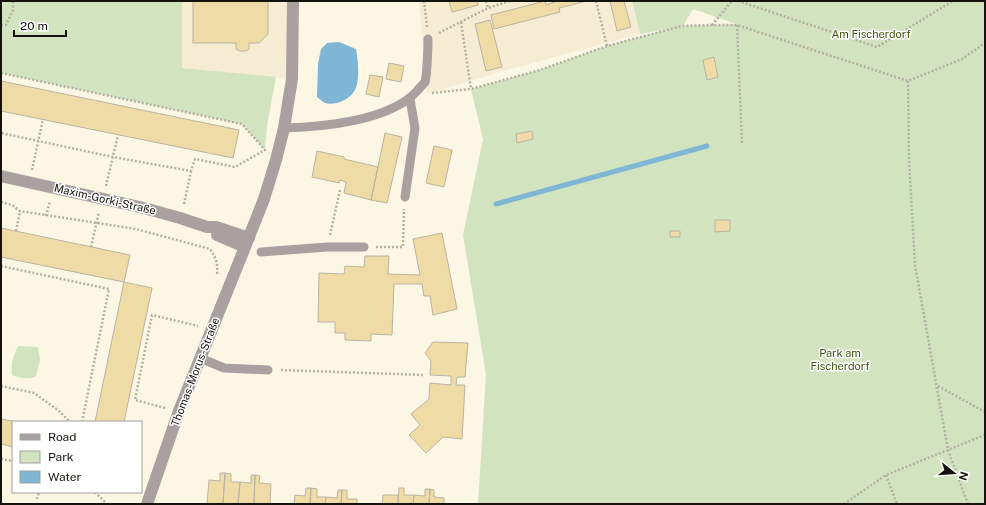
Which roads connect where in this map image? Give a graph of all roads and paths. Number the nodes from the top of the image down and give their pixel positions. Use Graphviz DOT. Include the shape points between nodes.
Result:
graph roads {
  1 [pos="13,1"];
  2 [pos="293,1"];
  3 [pos="424,1"];
  4 [pos="486,1"];
  5 [pos="510,1"];
  6 [pos="596,1"];
  7 [pos="732,1"];
  8 [pos="738,1"];
  9 [pos="952,1"];
  10 [pos="488,8"];
  11 [pos="461,22"];
  12 [pos="1,25"];
  13 [pos="712,25"];
  14 [pos="737,25"];
  15 [pos="428,39"];
  16 [pos="985,43"];
  17 [pos="607,46"];
  18 [pos="1,73"];
  19 [pos="908,81"];
  20 [pos="471,90"];
  21 [pos="410,99"];
  22 [pos="43,119"];
  23 [pos="284,128"];
  24 [pos="1,134"];
  25 [pos="118,135"];
  26 [pos="38,141"];
  27 [pos="742,144"];
  28 [pos="113,157"];
  29 [pos="1,176"];
  30 [pos="29,182"];
  31 [pos="340,190"];
  32 [pos="405,197"];
  33 [pos="103,198"];
  34 [pos="1,202"];
  35 [pos="20,211"];
  36 [pos="96,222"];
  37 [pos="16,231"];
  38 [pos="247,242"];
  39 [pos="91,247"];
  40 [pos="327,247"];
  41 [pos="364,247"];
  42 [pos="261,252"];
  43 [pos="1,266"];
  44 [pos="217,277"];
  45 [pos="211,331"];
  46 [pos="200,358"];
  47 [pos="268,370"];
  48 [pos="424,375"];
  49 [pos="1,386"];
  50 [pos="938,386"];
  51 [pos="179,411"];
  52 [pos="985,412"];
  53 [pos="69,421"];
  54 [pos="82,421"];
  55 [pos="985,435"];
  56 [pos="948,450"];
  57 [pos="1,459"];
  58 [pos="12,461"];
  59 [pos="886,476"];
  60 [pos="39,493"];
  61 [pos="96,493"];
  62 [pos="37,499"];
  63 [pos="107,504"];
  64 [pos="147,504"];
  65 [pos="844,504"];
  66 [pos="897,504"];
  67 [pos="968,504"];
  1 -- 12 [label="path" via="13,10 6,24"];
  2 -- 23 [label="street, Thomas-Morus-Straße" via="293,66"];
  3 -- 15 [label="path"];
  4 -- 10 [label="path"];
  5 -- 10 [label="path"];
  6 -- 17 [label="path"];
  7 -- 13 [label="path"];
  8 -- 9 [label="path" via="877,48"];
  10 -- 11 [label="path"];
  11 -- 15 [label="path"];
  11 -- 20 [label="path"];
  13 -- 14 [label="path"];
  13 -- 17 [label="path" via="682,26"];
  14 -- 19 [label="path"];
  14 -- 27 [label="path"];
  15 -- 21 [label="lane" via="425,82"];
  16 -- 19 [label="path" via="962,59"];
  17 -- 20 [label="path" via="540,70"];
  18 -- 28 [label="path" via="242,124 265,150 235,167 195,159 191,171"];
  19 -- 50 [label="path" via="909,160 915,265"];
  20 -- 21 [label="path" via="427,94"];
  21 -- 23 [label="lane" via="391,110 363,118 325,126"];
  21 -- 32 [label="lane" via="415,128"];
  22 -- 26 [label="path"];
  23 -- 38 [label="street, Thomas-Morus-Straße" via="264,199"];
  24 -- 26 [label="path"];
  25 -- 28 [label="path"];
  26 -- 28 [label="path"];
  26 -- 30 [label="path"];
  28 -- 33 [label="path"];
  29 -- 30 [label="street, Maxim-Gorki-Straße"];
  30 -- 33 [label="street, Maxim-Gorki-Straße"];
  31 -- 40 [label="path"];
  32 -- 41 [label="path" via="403,247"];
  33 -- 36 [label="path"];
  33 -- 38 [label="street, Maxim-Gorki-Straße" via="180,218 207,227 214,234"];
  34 -- 35 [label="path"];
  35 -- 36 [label="path"];
  35 -- 37 [label="path"];
  36 -- 39 [label="path"];
  36 -- 44 [label="path" via="136,229 210,249 218,265"];
  38 -- 45 [label="street, Thomas-Morus-Straße"];
  40 -- 41 [label="lane"];
  40 -- 42 [label="lane"];
  43 -- 54 [label="path" via="109,289"];
  45 -- 46 [label="street, Thomas-Morus-Straße"];
  45 -- 51 [label="path" via="152,315 134,400"];
  46 -- 47 [label="lane" via="224,368"];
  46 -- 51 [label="street, Thomas-Morus-Straße"];
  47 -- 48 [label="path"];
  49 -- 53 [label="path" via="34,393"];
  50 -- 52 [label="path"];
  50 -- 56 [label="path"];
  51 -- 64 [label="street, Thomas-Morus-Straße"];
  55 -- 56 [label="path"];
  56 -- 59 [label="path"];
  56 -- 67 [label="path"];
  57 -- 58 [label="path"];
  59 -- 65 [label="path"];
  59 -- 66 [label="path"];
  60 -- 62 [label="path"];
  61 -- 63 [label="path"];
}
